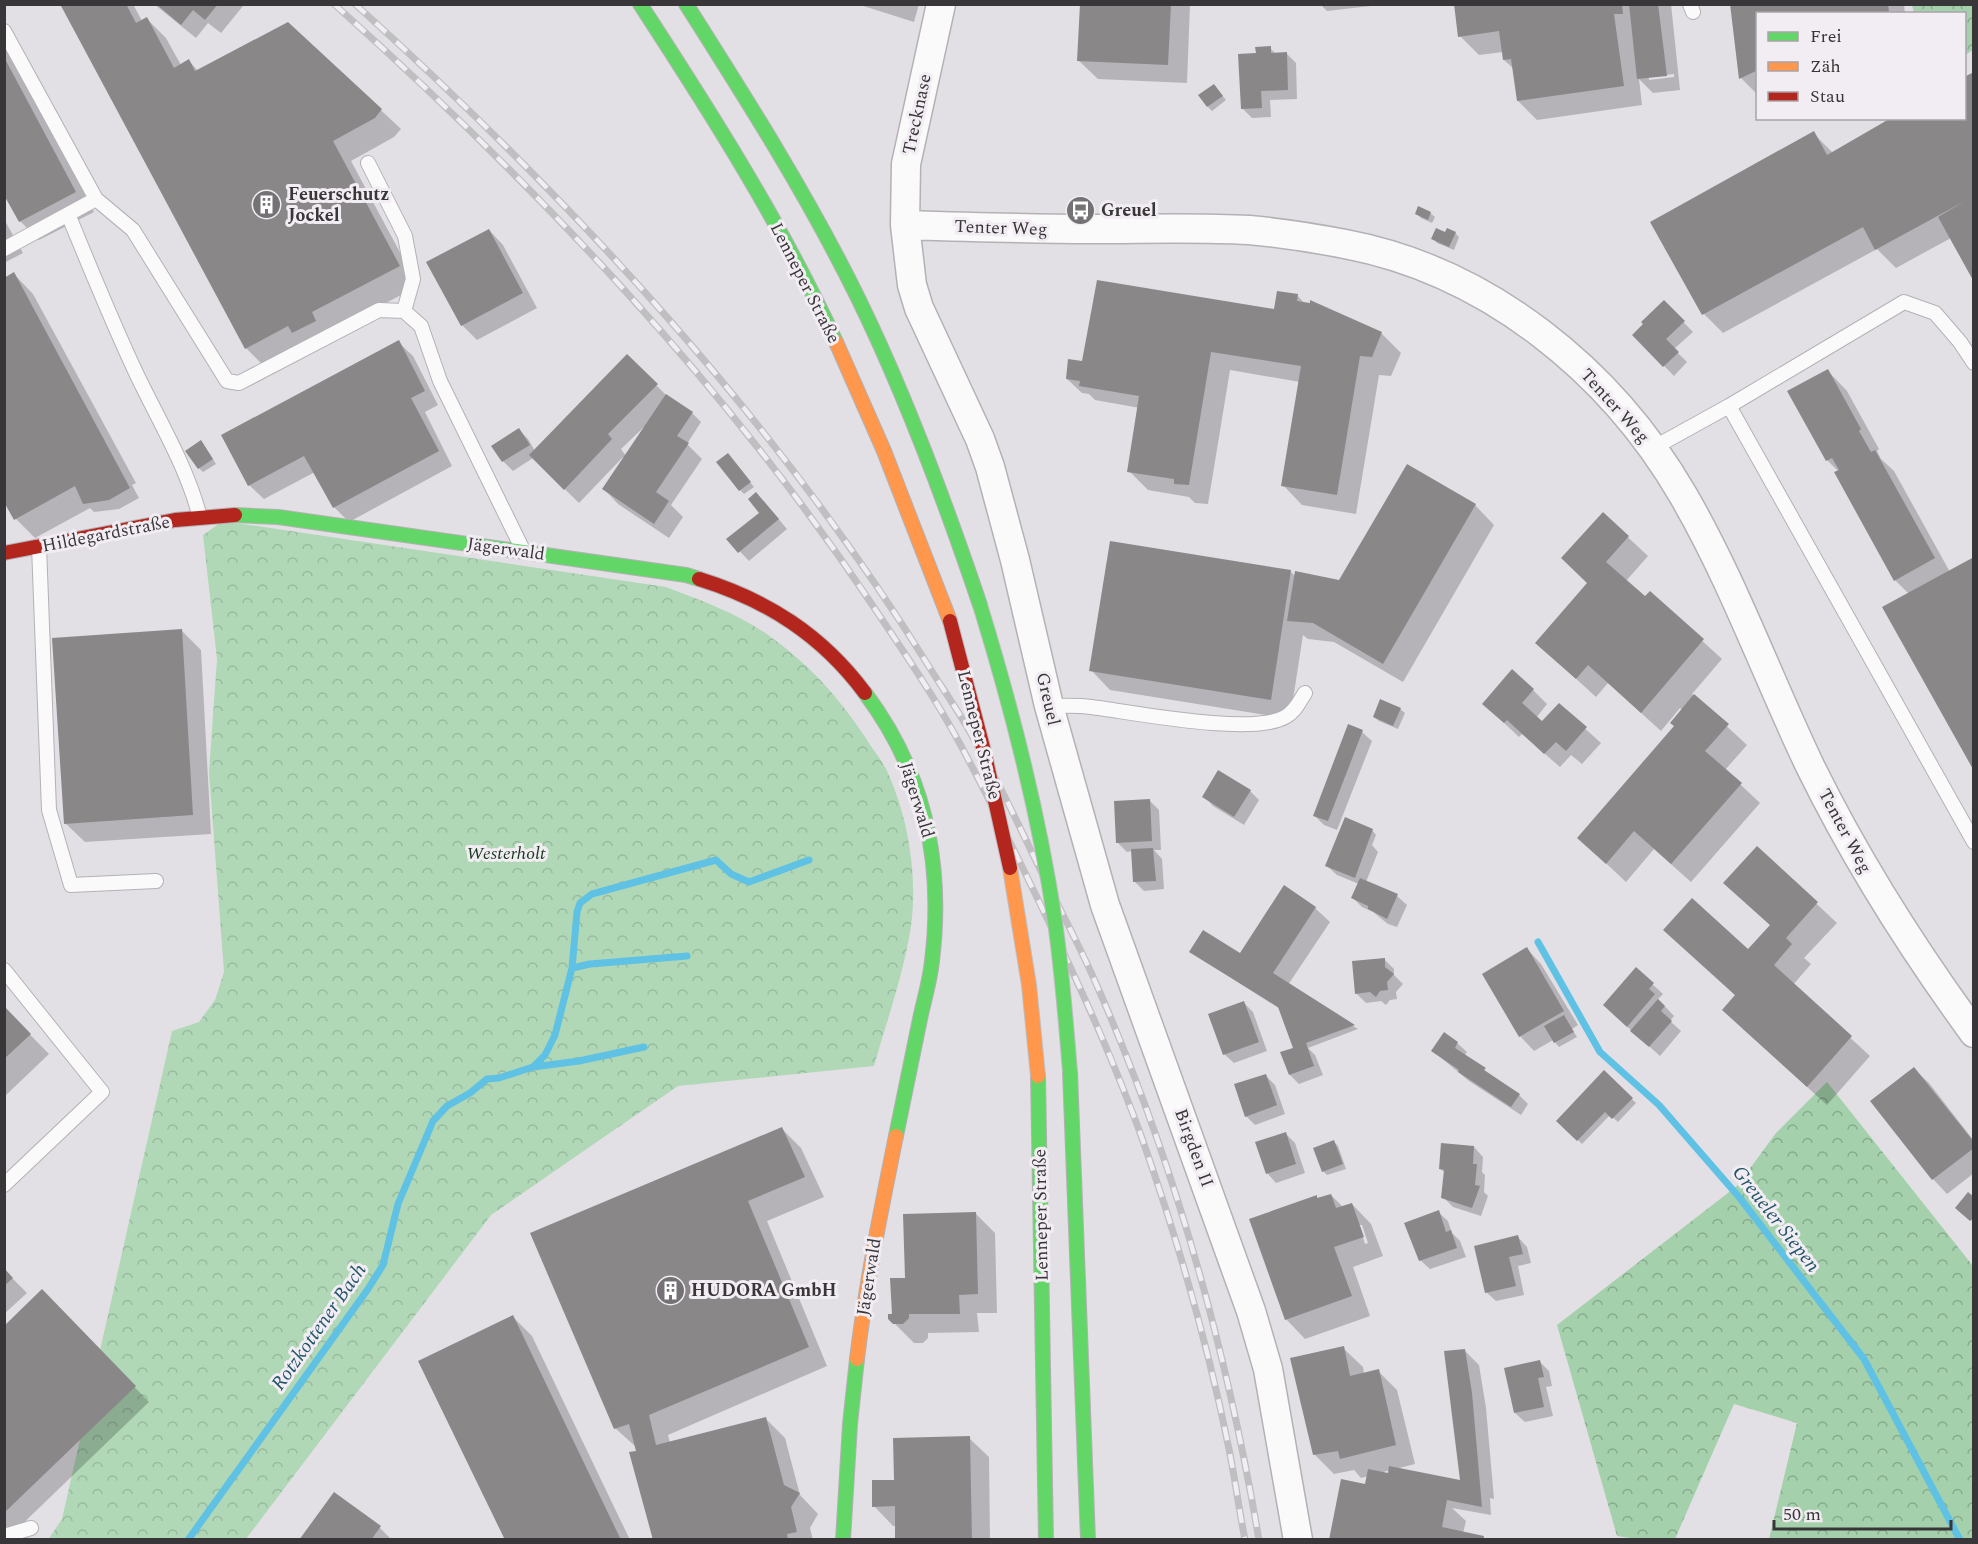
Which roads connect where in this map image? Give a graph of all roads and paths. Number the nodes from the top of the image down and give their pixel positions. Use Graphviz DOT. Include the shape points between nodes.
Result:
graph roads {
  1 [pos="640,4"];
  2 [pos="686,4"];
  3 [pos="941,4"];
  4 [pos="4,31"];
  5 [pos="368,163"];
  6 [pos="96,199"];
  7 [pos="68,214"];
  8 [pos="905,225"];
  9 [pos="4,249"];
  10 [pos="404,311"];
  11 [pos="1974,363"];
  12 [pos="1729,406"];
  13 [pos="1653,448"];
  14 [pos="205,517"];
  15 [pos="39,546"];
  16 [pos="524,551"];
  17 [pos="4,553"];
  18 [pos="1305,693"];
  19 [pos="1049,706"];
  20 [pos="1064,763"];
  21 [pos="1974,842"];
  22 [pos="156,881"];
  23 [pos="4,970"];
  24 [pos="1974,1033"];
  25 [pos="4,1185"];
  26 [pos="32,1528"];
  27 [pos="4,1536"];
  28 [pos="843,1539"];
  29 [pos="1046,1539"];
  30 [pos="1088,1539"];
  31 [pos="1298,1539"];
  1 -- 29 [label="main road, Lenneper Straße, bridge" via="757,190 809,285 906,503 950,621 980,731 1007,853 1027,971 1038,1076"];
  2 -- 30 [label="main road, Lenneper Straße, bridge" via="808,204 879,343 937,481 980,605 1014,726 1044,866 1060,967 1070,1072"];
  3 -- 8 [label="street, Trecknase" via="906,164"];
  4 -- 6 [label="lane"];
  5 -- 10 [label="lane" via="405,236 413,279"];
  6 -- 7 [label="lane"];
  6 -- 10 [label="lane" via="133,230 227,381 239,383 378,310"];
  7 -- 9 [label="lane"];
  7 -- 14 [label="lane" via="133,366"];
  8 -- 13 [label="street, Tenter Weg" via="1249,230 1347,244 1402,259 1458,282 1538,331 1602,386"];
  8 -- 19 [label="street, Greuel" via="919,308 990,467"];
  10 -- 16 [label="lane" via="421,326 461,428"];
  11 -- 12 [label="lane" via="1935,313 1904,302"];
  12 -- 13 [label="lane"];
  12 -- 21 [label="lane"];
  13 -- 24 [label="street, Tenter Weg" via="1710,544 1811,767 1861,862"];
  14 -- 15 [label="main road, Hildegardstraße"];
  14 -- 16 [label="main road, Jägerwald" via="278,517"];
  15 -- 17 [label="main road, Hildegardstraße"];
  15 -- 22 [label="lane" via="49,810 71,885"];
  16 -- 28 [label="main road, Jägerwald" via="686,574 742,594 788,618 853,676 885,719 908,763 923,808 933,856 933,962 862,1318"];
  18 -- 19 [label="lane" via="1293,711 1269,722 1194,721 1088,706"];
  19 -- 20 [label="street, Greuel"];
  20 -- 31 [label="street, Birgden II" via="1105,905 1251,1311 1268,1369"];
  23 -- 25 [label="lane" via="102,1092"];
  26 -- 27 [label="lane"];
}
